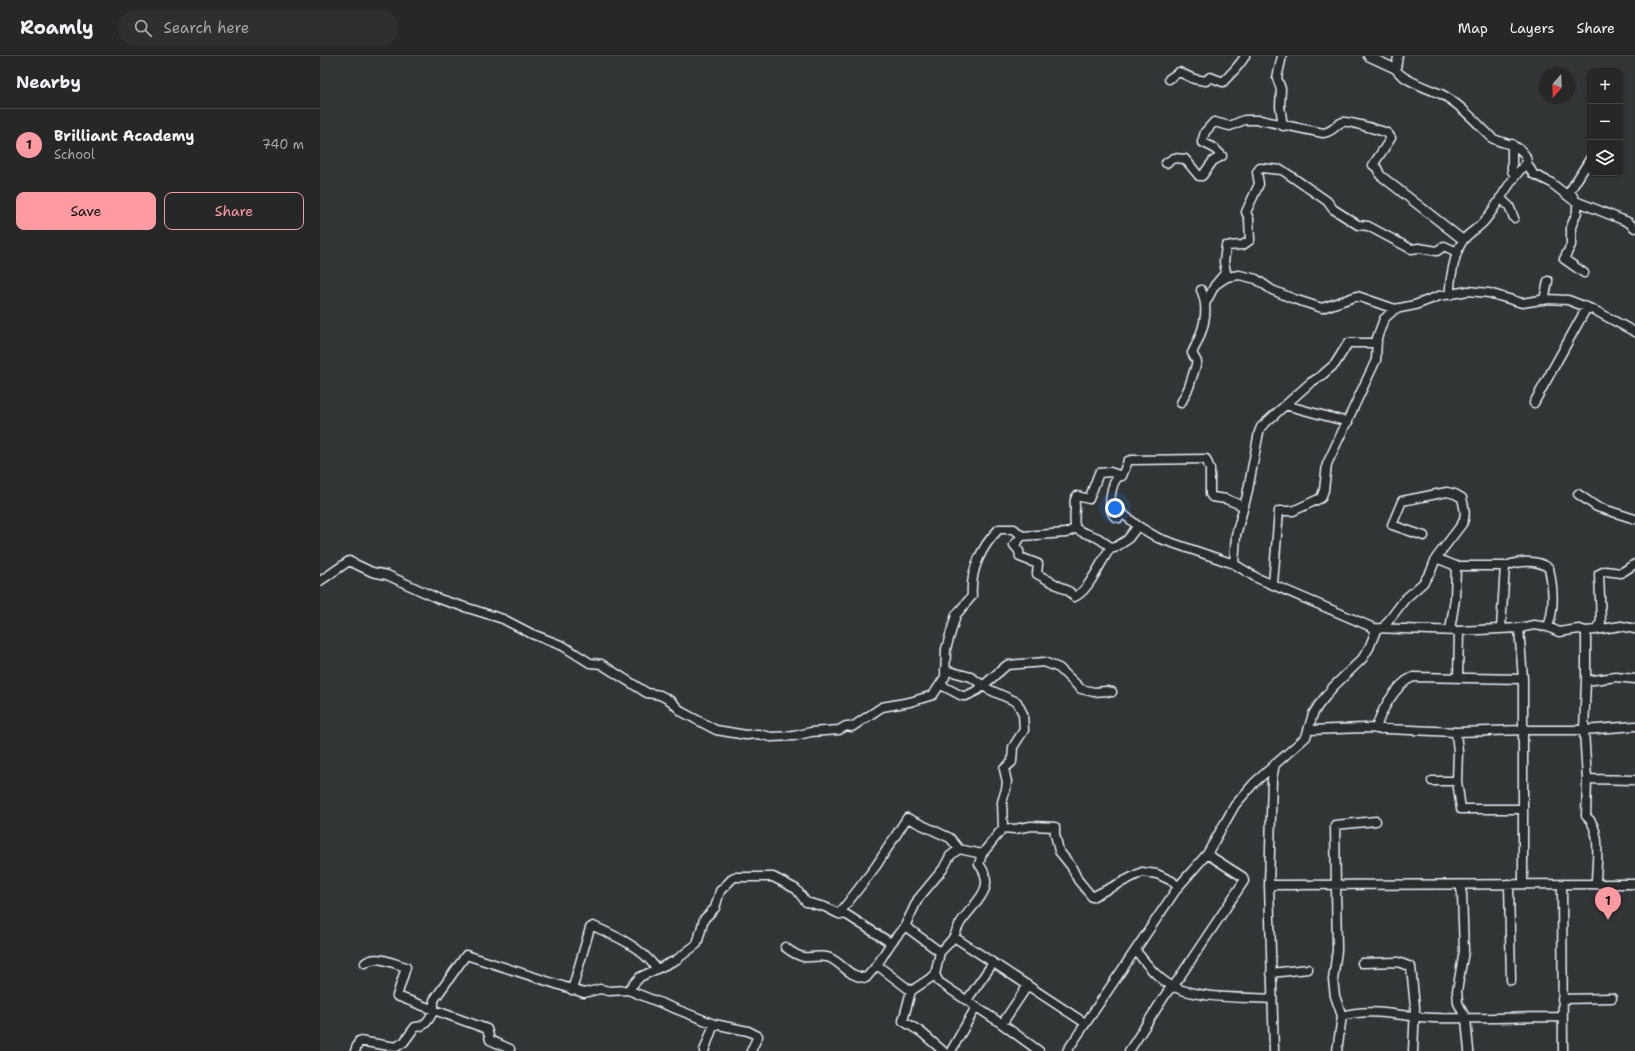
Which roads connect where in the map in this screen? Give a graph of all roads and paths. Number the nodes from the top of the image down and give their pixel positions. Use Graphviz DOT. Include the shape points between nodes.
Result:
graph roads {
  1 [pos="1245,56"];
  2 [pos="1282,56"];
  3 [pos="1368,56"];
  4 [pos="1398,56"];
  5 [pos="1396,69"];
  6 [pos="1170,79"];
  7 [pos="1283,126"];
  8 [pos="1512,144"];
  9 [pos="1166,163"];
  10 [pos="1527,163"];
  11 [pos="1587,164"];
  12 [pos="1514,175"];
  13 [pos="1500,198"];
  14 [pos="1573,200"];
  15 [pos="1514,218"];
  16 [pos="1635,228"];
  17 [pos="1463,240"];
  18 [pos="1457,252"];
  19 [pos="1584,273"];
  20 [pos="1548,281"];
  21 [pos="1215,285"];
  22 [pos="1201,290"];
  23 [pos="1450,295"];
  24 [pos="1544,300"];
  25 [pos="1205,304"];
  26 [pos="1587,307"];
  27 [pos="1395,309"];
  28 [pos="1635,332"];
  29 [pos="1377,343"];
  30 [pos="1181,403"];
  31 [pos="1534,403"];
  32 [pos="1285,405"];
  33 [pos="1348,422"];
  34 [pos="1119,476"];
  35 [pos="1578,494"];
  36 [pos="1243,506"];
  37 [pos="1635,519"];
  38 [pos="1138,526"];
  39 [pos="1076,528"];
  40 [pos="1022,536"];
  41 [pos="1424,536"];
  42 [pos="1111,547"];
  43 [pos="1436,558"];
  44 [pos="1234,564"];
  45 [pos="1635,564"];
  46 [pos="1456,566"];
  47 [pos="1505,566"];
  48 [pos="320,581"];
  49 [pos="1273,584"];
  50 [pos="1548,627"];
  51 [pos="1378,628"];
  52 [pos="1501,628"];
  53 [pos="1520,628"];
  54 [pos="1635,629"];
  55 [pos="1455,630"];
  56 [pos="1595,630"];
  57 [pos="1586,631"];
  58 [pos="945,670"];
  59 [pos="1458,678"];
  60 [pos="1523,679"];
  61 [pos="1635,679"];
  62 [pos="1586,681"];
  63 [pos="941,685"];
  64 [pos="983,686"];
  65 [pos="1112,692"];
  66 [pos="1635,726"];
  67 [pos="1376,729"];
  68 [pos="1309,730"];
  69 [pos="1523,730"];
  70 [pos="1584,730"];
  71 [pos="1456,732"];
  72 [pos="1276,764"];
  73 [pos="1587,778"];
  74 [pos="1635,780"];
  75 [pos="1432,781"];
  76 [pos="1457,781"];
  77 [pos="1522,809"];
  78 [pos="1376,821"];
  79 [pos="1003,828"];
  80 [pos="959,848"];
  81 [pos="982,854"];
  82 [pos="1207,854"];
  83 [pos="1596,883"];
  84 [pos="1509,884"];
  85 [pos="1523,884"];
  86 [pos="1562,884"];
  87 [pos="1635,884"];
  88 [pos="1270,885"];
  89 [pos="1460,885"];
  90 [pos="1335,886"];
  91 [pos="1178,887"];
  92 [pos="839,914"];
  93 [pos="905,926"];
  94 [pos="954,937"];
  95 [pos="891,943"];
  96 [pos="785,947"];
  97 [pos="1136,951"];
  98 [pos="940,952"];
  99 [pos="365,963"];
  100 [pos="993,963"];
  101 [pos="1362,963"];
  102 [pos="877,966"];
  103 [pos="656,968"];
  104 [pos="1308,969"];
  105 [pos="1271,973"];
  106 [pos="935,975"];
  107 [pos="1512,980"];
  108 [pos="1028,985"];
  109 [pos="1173,987"];
  110 [pos="572,990"];
  111 [pos="628,990"];
  112 [pos="911,991"];
  113 [pos="1612,998"];
  114 [pos="1272,999"];
  115 [pos="1562,999"];
  116 [pos="967,1000"];
  117 [pos="976,1007"];
  118 [pos="434,1010"];
  119 [pos="1342,1016"];
  120 [pos="1414,1017"];
  121 [pos="1562,1017"];
  122 [pos="1466,1019"];
  123 [pos="1085,1023"];
  124 [pos="714,1024"];
  125 [pos="1002,1024"];
  126 [pos="510,1049"];
  127 [pos="355,1051"];
  128 [pos="704,1051"];
  129 [pos="751,1051"];
  130 [pos="942,1051"];
  131 [pos="951,1051"];
  132 [pos="1039,1051"];
  133 [pos="1067,1051"];
  134 [pos="1130,1051"];
  135 [pos="1274,1051"];
  136 [pos="1337,1051"];
  137 [pos="1413,1051"];
  138 [pos="1469,1051"];
  139 [pos="1563,1051"];
  1 -- 6 [label="street" via="1238,69 1223,82 1210,77 1206,81 1194,79 1179,72"];
  2 -- 7 [label="street" via="1277,78 1281,89"];
  3 -- 5 [label="street"];
  4 -- 5 [label="street"];
  5 -- 8 [label="street" via="1414,82 1446,97 1498,142"];
  7 -- 9 [label="street" via="1260,120 1244,120 1230,126 1214,122 1205,132 1202,142 1222,156 1213,161 1202,176 1195,173 1185,160 1174,158"];
  7 -- 17 [label="street" via="1329,132 1345,121 1388,133 1391,138 1373,164 1380,175"];
  8 -- 10 [label="street" via="1523,154"];
  8 -- 12 [label="street"];
  10 -- 12 [label="street"];
  10 -- 14 [label="street" via="1533,174 1550,182"];
  11 -- 14 [label="street" via="1570,191"];
  12 -- 13 [label="street"];
  13 -- 15 [label="street" via="1509,206"];
  13 -- 17 [label="street" via="1486,219"];
  14 -- 16 [label="street" via="1628,222"];
  14 -- 19 [label="street" via="1577,204 1577,212 1571,227 1573,239 1564,259"];
  17 -- 18 [label="street"];
  18 -- 21 [label="street" via="1444,246 1437,251 1411,249 1399,244 1339,213 1327,201 1282,170 1261,168 1257,172 1259,184 1246,212 1250,240 1243,245 1226,246 1226,272"];
  18 -- 23 [label="street" via="1449,286"];
  20 -- 24 [label="street"];
  21 -- 25 [label="street"];
  21 -- 27 [label="street" via="1227,276 1239,275 1256,279 1272,290 1322,308 1357,296"];
  22 -- 25 [label="street"];
  23 -- 24 [label="street" via="1468,291 1510,298 1522,303"];
  23 -- 27 [label="street"];
  24 -- 26 [label="street" via="1568,300"];
  25 -- 30 [label="street" via="1206,313 1200,339 1192,354 1197,362"];
  26 -- 28 [label="street"];
  26 -- 31 [label="street"];
  27 -- 29 [label="street" via="1384,319"];
  29 -- 32 [label="street" via="1348,343 1335,364"];
  29 -- 33 [label="street" via="1376,360"];
  32 -- 33 [label="street"];
  32 -- 36 [label="street" via="1261,427"];
  33 -- 49 [label="street" via="1327,464 1321,498 1293,511 1280,511"];
  34 -- 36 [label="street" via="1122,476 1128,461 1131,460 1206,459 1210,469 1212,497"];
  34 -- 38 [label="street" via="1111,488 1112,514 1119,518 1123,514"];
  34 -- 39 [label="street" via="1110,472 1099,473 1089,498 1077,496 1074,499 1073,517"];
  35 -- 37 [label="street" via="1597,507"];
  36 -- 44 [label="street" via="1236,535"];
  38 -- 42 [label="street" via="1122,544"];
  38 -- 44 [label="street" via="1158,538"];
  39 -- 40 [label="street" via="1066,533"];
  39 -- 42 [label="street"];
  40 -- 42 [label="street" via="1014,545 1019,551 1020,558 1038,564 1037,574 1074,596 1078,596 1094,577"];
  40 -- 58 [label="street" via="1014,529 999,529 982,550 971,583 972,596 956,615 950,632"];
  41 -- 43 [label="street" via="1392,525 1402,501 1447,492 1462,498 1464,519"];
  43 -- 46 [label="street"];
  43 -- 51 [label="street" via="1431,572 1423,583"];
  44 -- 49 [label="street"];
  45 -- 56 [label="street" via="1621,573 1599,574 1601,622"];
  46 -- 47 [label="street"];
  46 -- 55 [label="street"];
  47 -- 50 [label="street" via="1537,562 1550,568 1553,592"];
  47 -- 52 [label="street"];
  48 -- 63 [label="street" via="349,561 439,599 503,619 590,662 600,664 647,693 660,695 682,712 716,730 732,733 771,737 839,730 846,726 852,727 882,707 933,695"];
  49 -- 51 [label="street" via="1324,608"];
  50 -- 53 [label="street" via="1534,625"];
  50 -- 57 [label="street" via="1559,632 1579,629"];
  51 -- 55 [label="street"];
  51 -- 68 [label="street" via="1366,653 1318,706"];
  52 -- 53 [label="street"];
  52 -- 55 [label="street"];
  53 -- 60 [label="street"];
  54 -- 56 [label="street" via="1621,626"];
  55 -- 59 [label="street"];
  56 -- 57 [label="street"];
  57 -- 62 [label="street"];
  58 -- 63 [label="street"];
  58 -- 64 [label="street" via="971,678"];
  59 -- 60 [label="street"];
  59 -- 67 [label="street" via="1407,679 1383,709"];
  60 -- 69 [label="street"];
  61 -- 62 [label="street" via="1616,677"];
  62 -- 70 [label="street"];
  63 -- 64 [label="street" via="962,696"];
  64 -- 65 [label="street" via="1007,665 1044,662 1059,668 1080,689"];
  64 -- 79 [label="street" via="1017,702 1024,714 1024,730 1013,747 1012,762 1004,769 1007,782 1002,802"];
  66 -- 70 [label="street"];
  67 -- 68 [label="street"];
  67 -- 71 [label="street"];
  68 -- 72 [label="street" via="1306,737"];
  69 -- 70 [label="street"];
  69 -- 71 [label="street"];
  69 -- 77 [label="street"];
  70 -- 73 [label="street"];
  71 -- 76 [label="street"];
  72 -- 82 [label="street" via="1254,782 1235,805"];
  72 -- 88 [label="street" via="1272,780"];
  73 -- 74 [label="street"];
  73 -- 83 [label="street" via="1586,816 1594,825 1596,838"];
  75 -- 76 [label="street"];
  76 -- 77 [label="street" via="1461,809"];
  77 -- 85 [label="street"];
  78 -- 90 [label="street" via="1335,825"];
  79 -- 81 [label="street"];
  79 -- 91 [label="street" via="1056,827 1059,851 1092,897 1142,872 1157,874"];
  80 -- 81 [label="street"];
  80 -- 92 [label="street" via="950,838 906,818 876,866"];
  80 -- 93 [label="street" via="950,856 943,870 918,900"];
  81 -- 94 [label="street" via="979,864 985,873 986,882 982,897 961,922"];
  82 -- 91 [label="street"];
  82 -- 109 [label="street" via="1243,877 1244,881"];
  83 -- 86 [label="street"];
  83 -- 87 [label="street"];
  84 -- 85 [label="street"];
  84 -- 89 [label="street"];
  84 -- 107 [label="street"];
  85 -- 86 [label="street"];
  86 -- 115 [label="street"];
  88 -- 90 [label="street"];
  88 -- 105 [label="street"];
  89 -- 90 [label="street"];
  89 -- 122 [label="street" via="1464,951 1457,991 1458,1003"];
  90 -- 119 [label="street" via="1337,950 1333,980"];
  91 -- 97 [label="street"];
  92 -- 95 [label="street" via="847,915"];
  92 -- 103 [label="street" via="826,907 806,902 796,889 773,877 734,877 720,891 715,908 704,919 697,944 676,960"];
  93 -- 95 [label="street"];
  93 -- 98 [label="street"];
  94 -- 98 [label="street"];
  94 -- 100 [label="street"];
  95 -- 102 [label="street"];
  96 -- 102 [label="street" via="803,957 832,958 847,972 857,977 866,978"];
  97 -- 109 [label="street" via="1152,970"];
  97 -- 123 [label="street"];
  98 -- 106 [label="street"];
  99 -- 118 [label="street" via="370,959 377,959 406,967 396,996"];
  100 -- 108 [label="street"];
  100 -- 116 [label="street"];
  101 -- 120 [label="street" via="1398,962 1411,967"];
  102 -- 112 [label="street"];
  103 -- 110 [label="street" via="630,944 593,926 582,952"];
  103 -- 111 [label="street" via="640,977"];
  104 -- 105 [label="street"];
  105 -- 114 [label="street"];
  106 -- 112 [label="street"];
  106 -- 116 [label="street" via="938,982"];
  108 -- 123 [label="street"];
  108 -- 125 [label="street"];
  109 -- 114 [label="street" via="1204,994"];
  109 -- 134 [label="street"];
  110 -- 111 [label="street" via="584,993 600,989"];
  110 -- 118 [label="street" via="466,955 434,1000"];
  111 -- 124 [label="street"];
  112 -- 130 [label="street" via="904,1021"];
  113 -- 115 [label="street"];
  114 -- 135 [label="street"];
  115 -- 121 [label="street"];
  116 -- 117 [label="street"];
  117 -- 125 [label="street"];
  117 -- 131 [label="street"];
  118 -- 126 [label="street" via="487,1030 490,1040"];
  118 -- 127 [label="street" via="426,1024 415,1027 404,1042 396,1047 359,1041"];
  119 -- 120 [label="street" via="1356,1012 1382,1012"];
  119 -- 136 [label="street"];
  120 -- 122 [label="street"];
  120 -- 137 [label="street"];
  121 -- 122 [label="street"];
  121 -- 139 [label="street"];
  122 -- 138 [label="street"];
  123 -- 133 [label="street"];
  124 -- 128 [label="street"];
  124 -- 129 [label="street" via="748,1030 758,1036"];
  125 -- 132 [label="street"];
}
